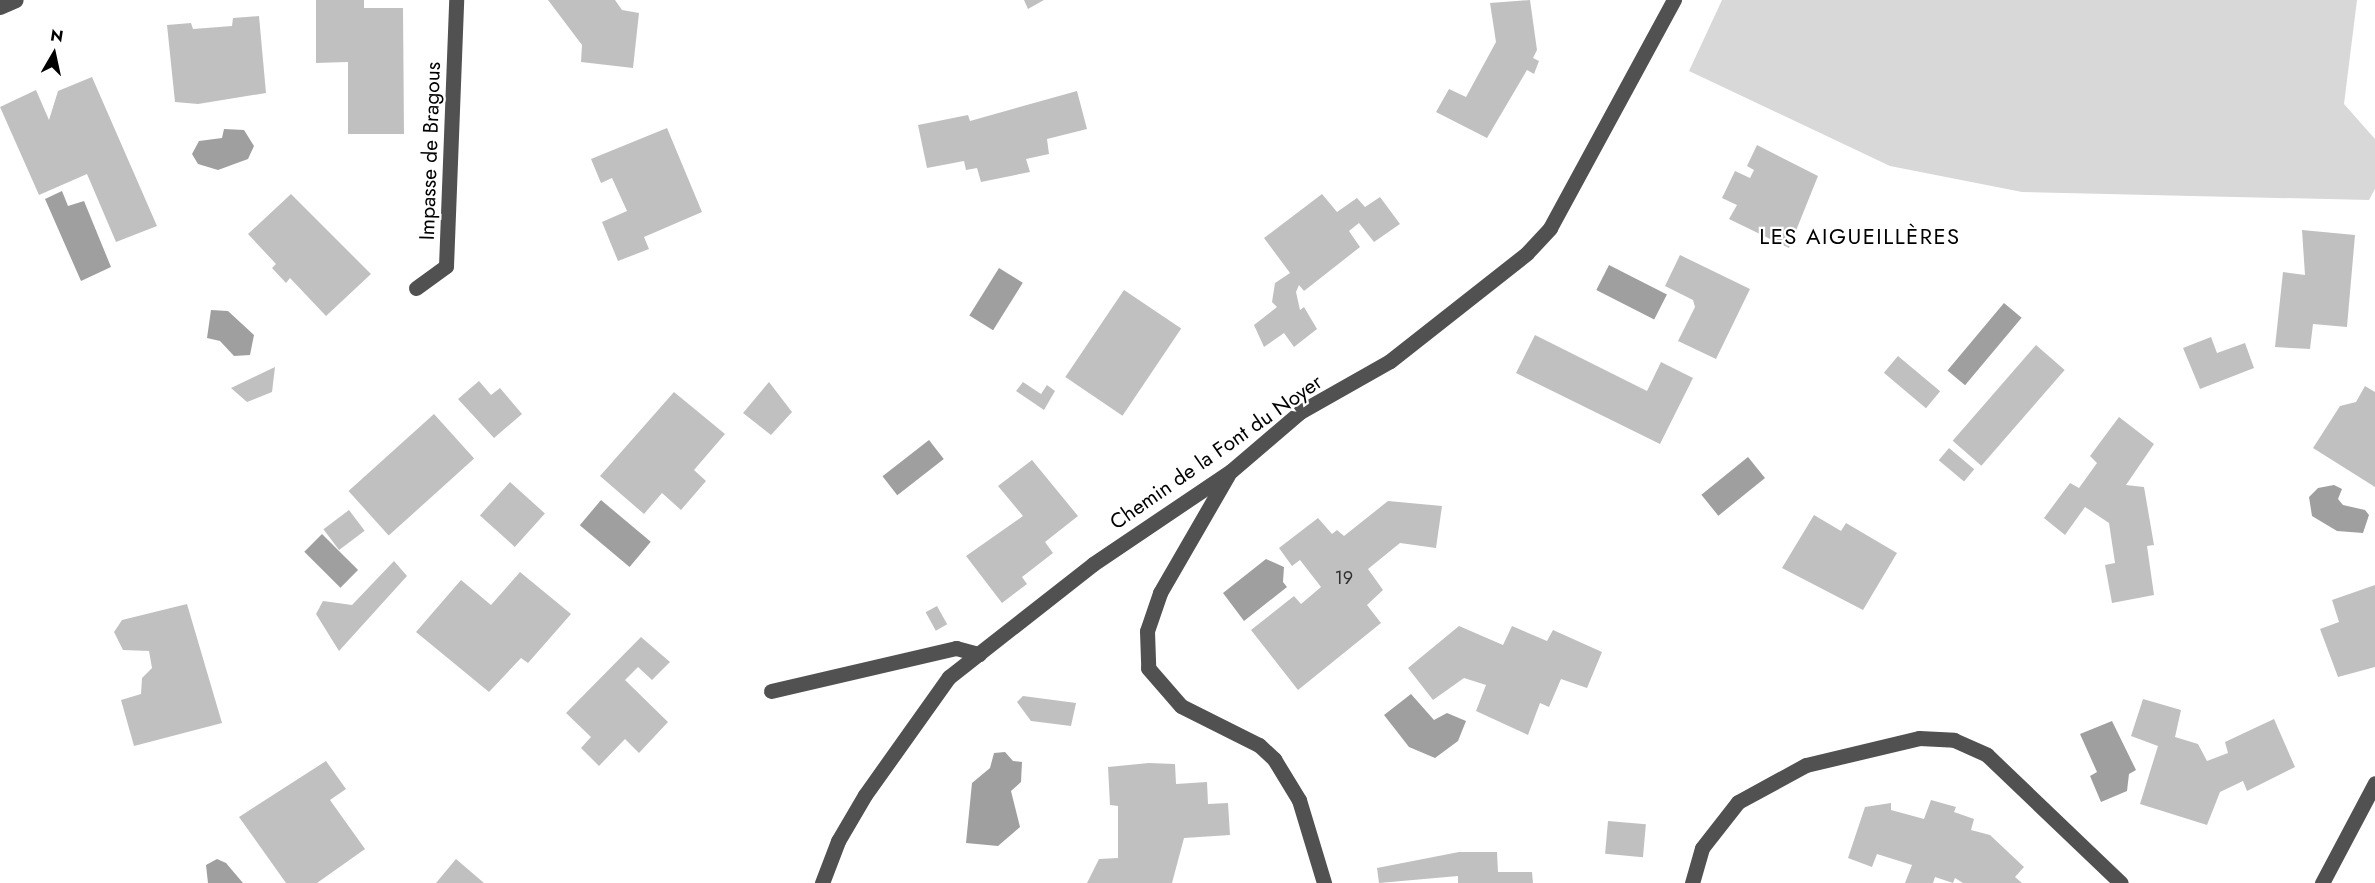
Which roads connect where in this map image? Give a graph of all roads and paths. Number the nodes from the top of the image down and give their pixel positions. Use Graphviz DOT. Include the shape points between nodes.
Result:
graph roads {
  1 [pos="16,0"];
  2 [pos="456,0"];
  3 [pos="1674,0"];
  4 [pos="0,7"];
  5 [pos="416,288"];
  6 [pos="1231,471"];
  7 [pos="979,654"];
  8 [pos="771,691"];
  9 [pos="2375,783"];
  10 [pos="822,883"];
  11 [pos="1324,883"];
  12 [pos="1692,883"];
  13 [pos="2121,883"];
  14 [pos="2322,883"];
  1 -- 4 [label="street"];
  2 -- 5 [label="street, Impasse de Bragous" via="447,266"];
  3 -- 6 [label="street, Chemin de la Font du Noyer" via="1550,228 1527,253 1390,361 1300,412"];
  6 -- 7 [label="street, Chemin de la Font du Noyer" via="1093,564"];
  6 -- 11 [label="street" via="1160,593 1147,631 1148,668 1181,706 1259,745 1274,759 1299,800"];
  7 -- 8 [label="street" via="956,648"];
  7 -- 10 [label="street, Chemin de la Font du Noyer" via="949,677 865,795 838,841"];
  9 -- 14 [label="street"];
  12 -- 13 [label="street" via="1702,848 1738,802 1806,765 1919,738 1954,740 1988,755"];
}
